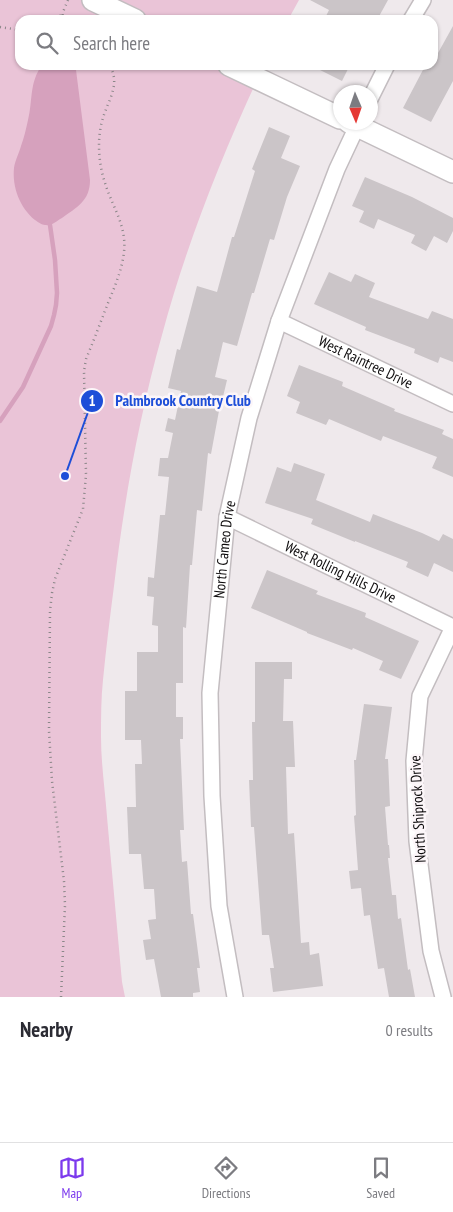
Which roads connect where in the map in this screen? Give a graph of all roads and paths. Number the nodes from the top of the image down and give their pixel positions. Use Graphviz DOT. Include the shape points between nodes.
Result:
graph roads {
  1 [pos="68,0"];
  2 [pos="93,0"];
  3 [pos="423,0"];
  4 [pos="63,12"];
  5 [pos="61,15"];
  6 [pos="63,15"];
  7 [pos="124,15"];
  8 [pos="414,15"];
  9 [pos="0,27"];
  10 [pos="15,29"];
  11 [pos="112,70"];
  12 [pos="240,70"];
  13 [pos="384,70"];
  14 [pos="377,85"];
  15 [pos="333,114"];
  16 [pos="349,130"];
  17 [pos="367,130"];
  18 [pos="453,172"];
  19 [pos="279,321"];
  20 [pos="453,404"];
  21 [pos="227,517"];
  22 [pos="453,627"];
  23 [pos="61,997"];
  24 [pos="235,997"];
  25 [pos="443,997"];
  1 -- 4 [label="path"];
  2 -- 7 [label="street"];
  3 -- 8 [label="street"];
  4 -- 5 [label="path"];
  4 -- 6 [label="path"];
  9 -- 10 [label="path"];
  11 -- 23 [label="path" via="114,90 100,129 100,152 105,183 124,235 124,250 118,277 86,359 83,509 55,579 50,611 49,731 65,905"];
  12 -- 15 [label="street"];
  13 -- 14 [label="street"];
  16 -- 19 [label="street, North Cameo Drive"];
  17 -- 18 [label="street"];
  19 -- 20 [label="street, West Raintree Drive"];
  19 -- 21 [label="street, North Cameo Drive" via="249,418"];
  21 -- 22 [label="street, West Rolling Hills Drive"];
  21 -- 24 [label="street, North Cameo Drive" via="210,693 219,906"];
  22 -- 25 [label="street, North Shiprock Drive" via="420,696 414,761 417,841 431,951"];
}
